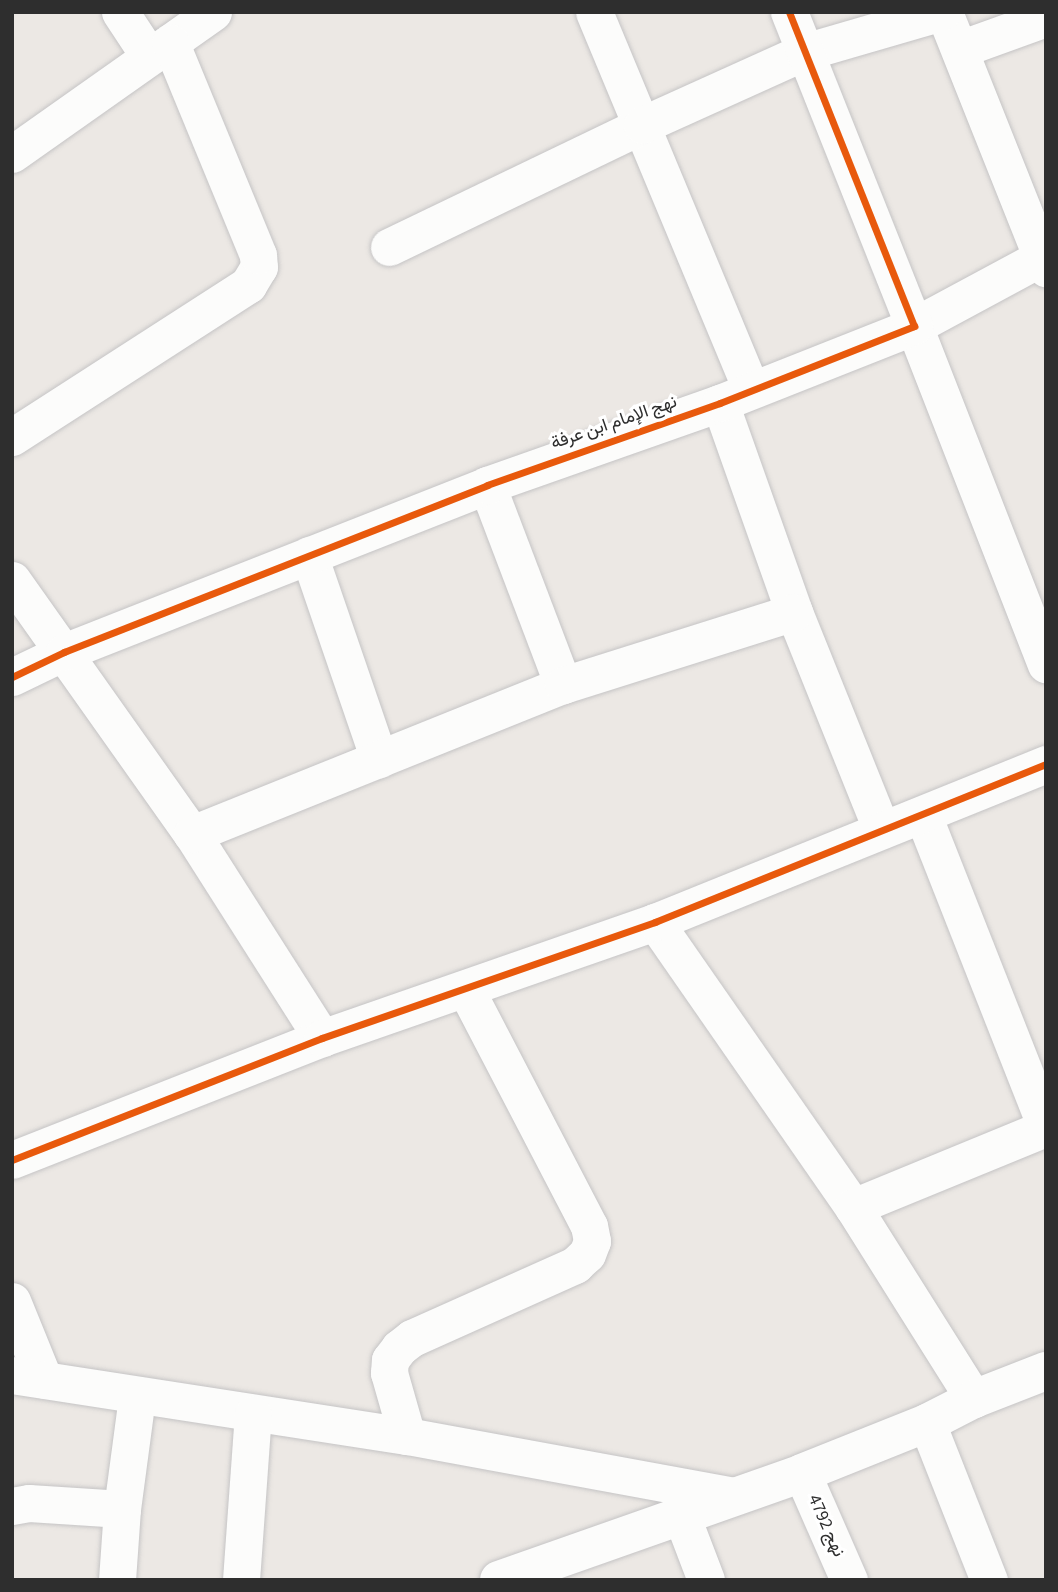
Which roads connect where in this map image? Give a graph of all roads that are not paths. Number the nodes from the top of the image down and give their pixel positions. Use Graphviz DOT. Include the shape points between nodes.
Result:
graph roads {
  1 [pos="120,12"];
  2 [pos="213,12"];
  3 [pos="594,12"];
  4 [pos="789,12"];
  5 [pos="943,12"];
  6 [pos="1046,18"];
  7 [pos="159,49"];
  8 [pos="960,49"];
  9 [pos="804,52"];
  10 [pos="642,125"];
  11 [pos="12,154"];
  12 [pos="389,247"];
  13 [pos="1044,260"];
  14 [pos="914,326"];
  15 [pos="735,396"];
  16 [pos="12,436"];
  17 [pos="487,485"];
  18 [pos="309,555"];
  19 [pos="12,580"];
  20 [pos="794,612"];
  21 [pos="64,652"];
  22 [pos="1046,664"];
  23 [pos="12,677"];
  24 [pos="563,685"];
  25 [pos="379,759"];
  26 [pos="1046,764"];
  27 [pos="923,815"];
  28 [pos="881,828"];
  29 [pos="192,834"];
  30 [pos="655,922"];
  31 [pos="466,990"];
  32 [pos="323,1038"];
  33 [pos="1046,1128"];
  34 [pos="12,1160"];
  35 [pos="853,1207"];
  36 [pos="12,1301"];
  37 [pos="1046,1371"];
  38 [pos="28,1378"];
  39 [pos="137,1397"];
  40 [pos="974,1399"];
  41 [pos="253,1414"];
  42 [pos="927,1423"];
  43 [pos="407,1436"];
  44 [pos="802,1473"];
  45 [pos="734,1496"];
  46 [pos="18,1503"];
  47 [pos="122,1509"];
  48 [pos="681,1517"];
  49 [pos="117,1580"];
  50 [pos="241,1580"];
  51 [pos="499,1580"];
  52 [pos="706,1580"];
  53 [pos="849,1580"];
  54 [pos="989,1580"];
  1 -- 7 [label="street"];
  2 -- 7 [label="street"];
  3 -- 10 [label="street"];
  4 -- 9 [label="street"];
  5 -- 8 [label="street"];
  5 -- 9 [label="street"];
  6 -- 8 [label="street"];
  7 -- 11 [label="street"];
  7 -- 16 [label="street" via="258,255 259,267 248,285"];
  8 -- 13 [label="street"];
  9 -- 10 [label="street"];
  9 -- 14 [label="street"];
  10 -- 12 [label="street"];
  10 -- 15 [label="street"];
  13 -- 14 [label="street, نهج الإمام ابن عرفة"];
  14 -- 15 [label="street, نهج الإمام ابن عرفة"];
  14 -- 22 [label="street"];
  15 -- 17 [label="street, نهج الإمام ابن عرفة"];
  15 -- 20 [label="street"];
  17 -- 18 [label="street, نهج الإمام ابن عرفة"];
  17 -- 24 [label="street"];
  18 -- 21 [label="street, نهج الإمام ابن عرفة"];
  18 -- 25 [label="street"];
  19 -- 21 [label="street"];
  20 -- 24 [label="street"];
  20 -- 28 [label="street"];
  21 -- 23 [label="street, نهج الإمام ابن عرفة"];
  21 -- 29 [label="street"];
  24 -- 25 [label="street"];
  25 -- 29 [label="street"];
  26 -- 27 [label="street"];
  27 -- 28 [label="street"];
  27 -- 33 [label="street"];
  28 -- 30 [label="street"];
  29 -- 32 [label="street"];
  30 -- 31 [label="street"];
  30 -- 35 [label="street"];
  31 -- 32 [label="street"];
  31 -- 43 [label="street" via="589,1226 592,1241 575,1265 399,1348 390,1360 389,1373"];
  32 -- 34 [label="street"];
  33 -- 35 [label="street"];
  35 -- 40 [label="street"];
  36 -- 38 [label="street"];
  37 -- 40 [label="main road"];
  38 -- 39 [label="street"];
  39 -- 41 [label="street"];
  39 -- 47 [label="street"];
  40 -- 42 [label="main road"];
  41 -- 43 [label="street"];
  41 -- 50 [label="street"];
  42 -- 44 [label="main road"];
  42 -- 54 [label="street"];
  43 -- 45 [label="street"];
  44 -- 45 [label="main road"];
  44 -- 53 [label="street, نهج 4792"];
  45 -- 48 [label="main road"];
  46 -- 47 [label="street"];
  47 -- 49 [label="street"];
  48 -- 51 [label="main road"];
  48 -- 52 [label="street"];
}
